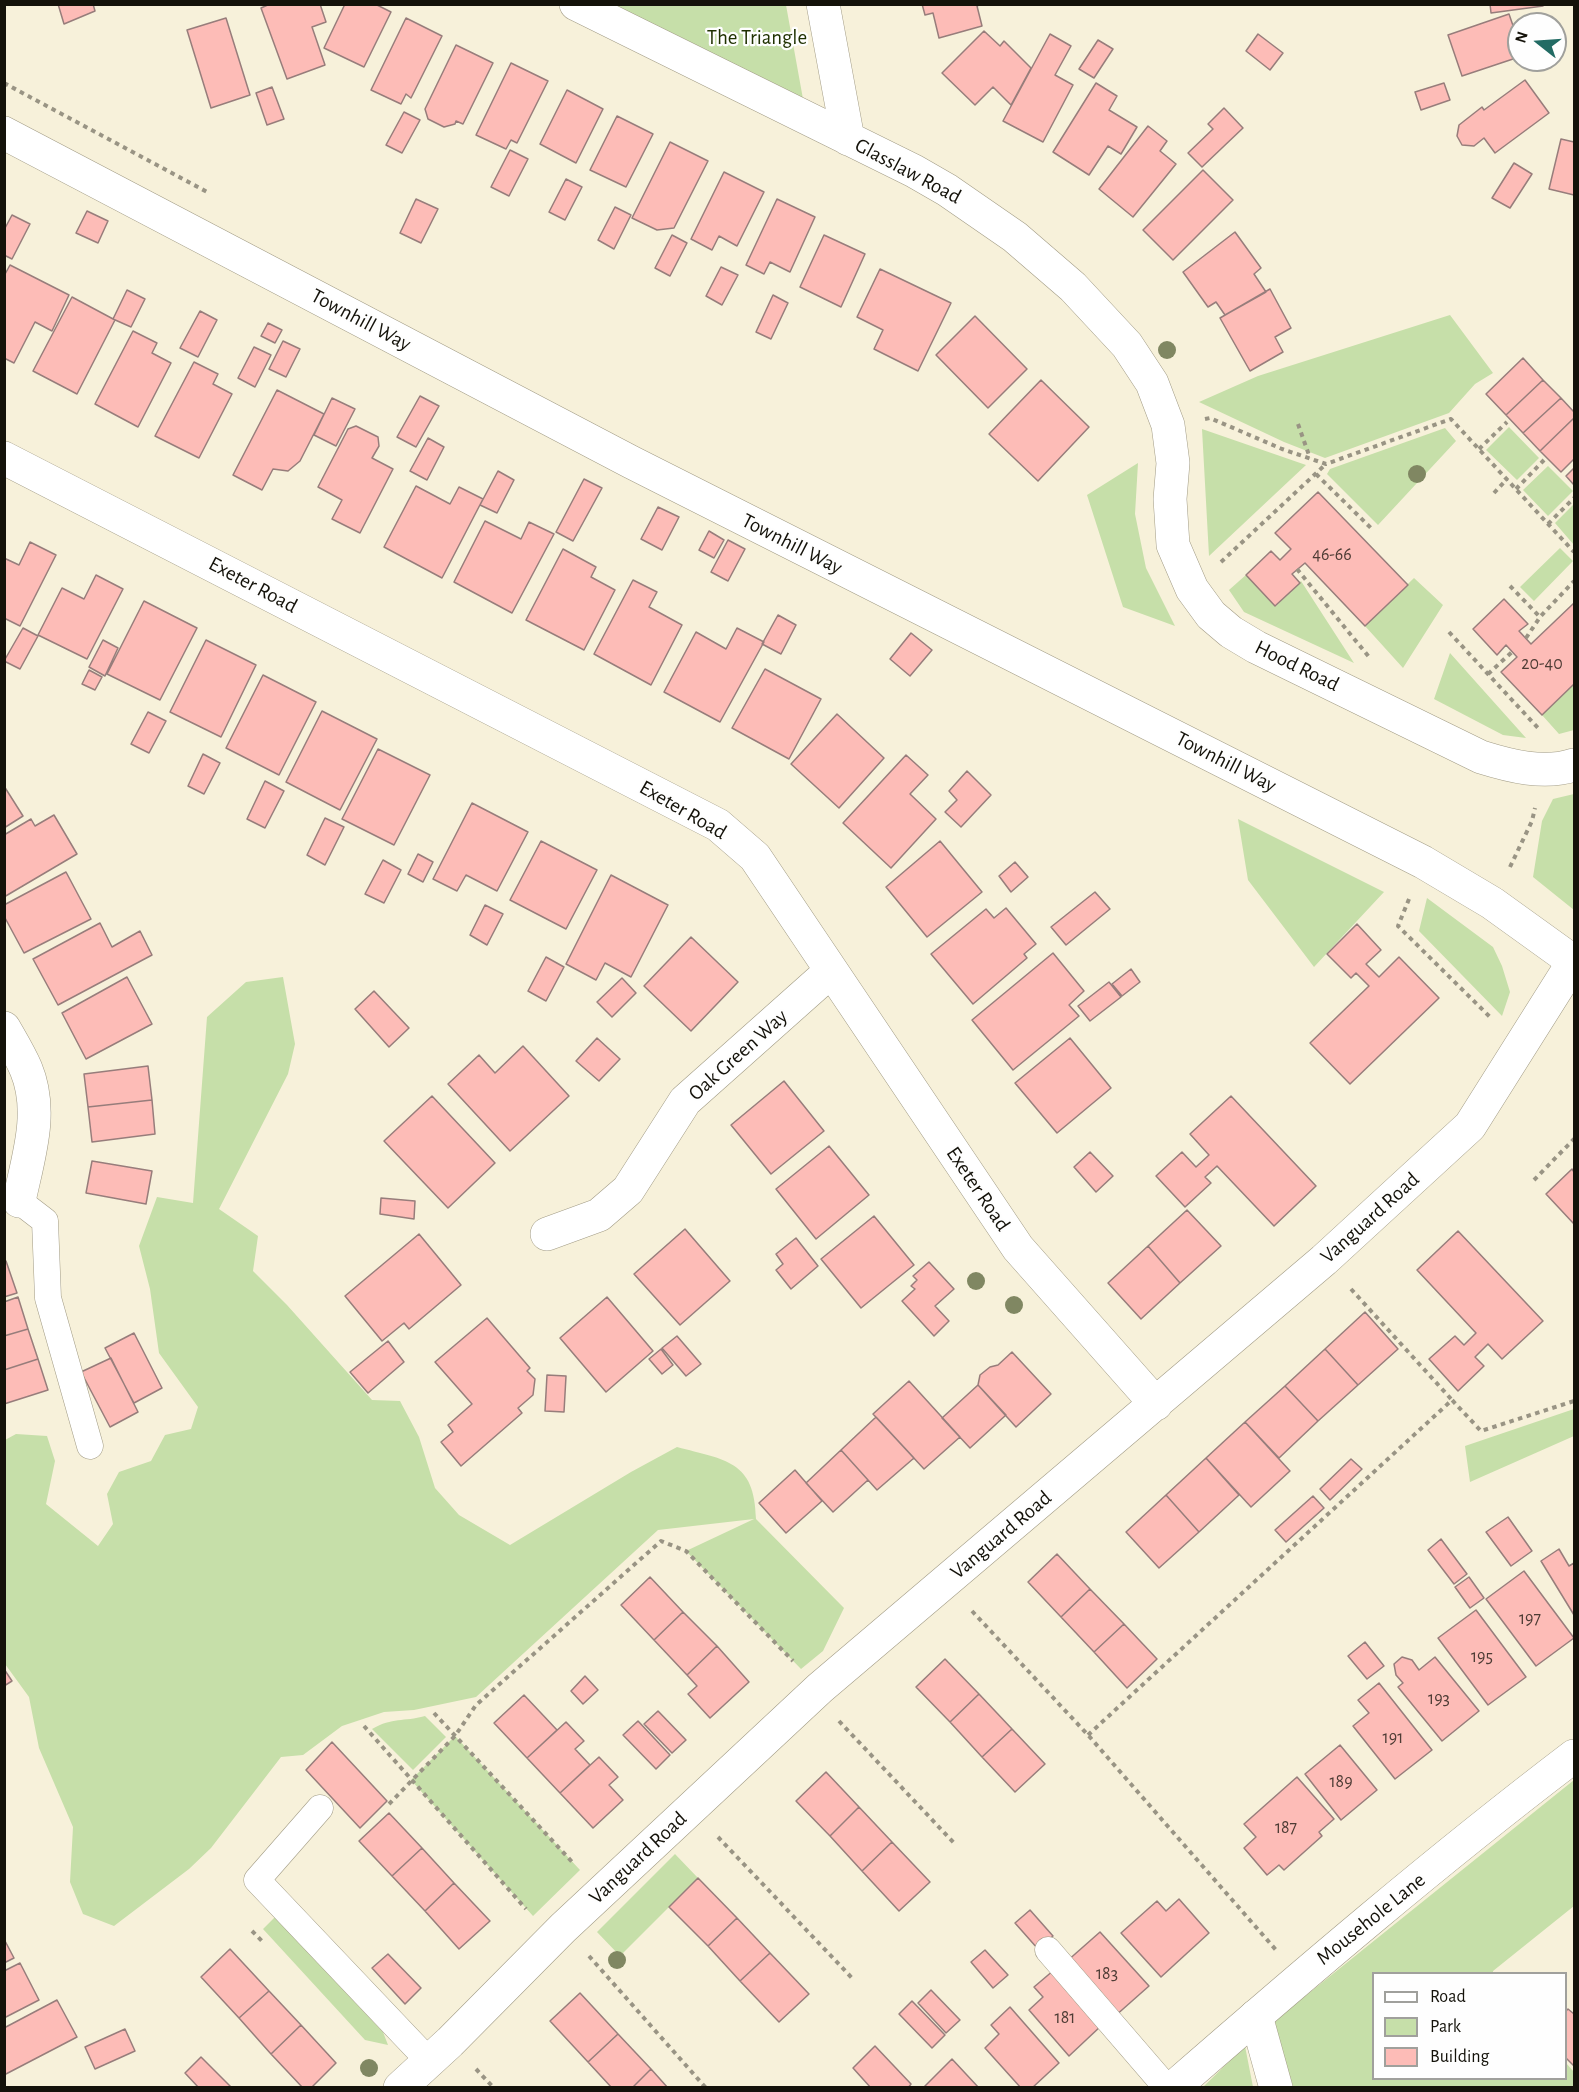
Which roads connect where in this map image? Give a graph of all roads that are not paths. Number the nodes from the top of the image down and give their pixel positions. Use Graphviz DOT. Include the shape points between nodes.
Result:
graph roads {
  1 [pos="576,4"];
  2 [pos="823,4"];
  3 [pos="4,133"];
  4 [pos="848,139"];
  5 [pos="1168,425"];
  6 [pos="4,458"];
  7 [pos="1575,765"];
  8 [pos="1574,962"];
  9 [pos="831,971"];
  10 [pos="4,1028"];
  11 [pos="19,1201"];
  12 [pos="547,1234"];
  13 [pos="1156,1404"];
  14 [pos="90,1446"];
  15 [pos="1575,1756"];
  16 [pos="320,1808"];
  17 [pos="1048,1950"];
  18 [pos="1256,2016"];
  19 [pos="428,2060"];
  20 [pos="400,2088"];
  21 [pos="1167,2088"];
  22 [pos="1173,2088"];
  23 [pos="1276,2088"];
  1 -- 4 [label="street, Glasslaw Road"];
  2 -- 4 [label="street"];
  3 -- 8 [label="street, Townhill Way" via="631,462 1423,862 1492,903"];
  4 -- 5 [label="street, Glasslaw Road" via="947,190 1015,237 1073,287 1126,345 1152,382"];
  5 -- 7 [label="street, Hood Road" via="1173,463 1173,545 1192,589 1211,615 1231,632 1481,757 1538,769"];
  6 -- 9 [label="street, Exeter Road" via="718,825 755,857"];
  8 -- 13 [label="street, Vanguard Road" via="1470,1126 1324,1260"];
  9 -- 12 [label="street, Oak Green Way" via="684,1101 628,1190 599,1215"];
  9 -- 13 [label="street, Exeter Road" via="1018,1248"];
  10 -- 11 [label="street" via="33,1093 35,1119"];
  11 -- 14 [label="lane" via="45,1221 48,1298"];
  13 -- 19 [label="street, Vanguard Road" via="817,1691"];
  15 -- 18 [label="street, Mousehole Lane" via="1505,1808"];
  16 -- 19 [label="lane" via="257,1880"];
  17 -- 21 [label="lane"];
  18 -- 22 [label="street, Mousehole Lane"];
  18 -- 23 [label="street"];
  19 -- 20 [label="street, Vanguard Road"];
}
